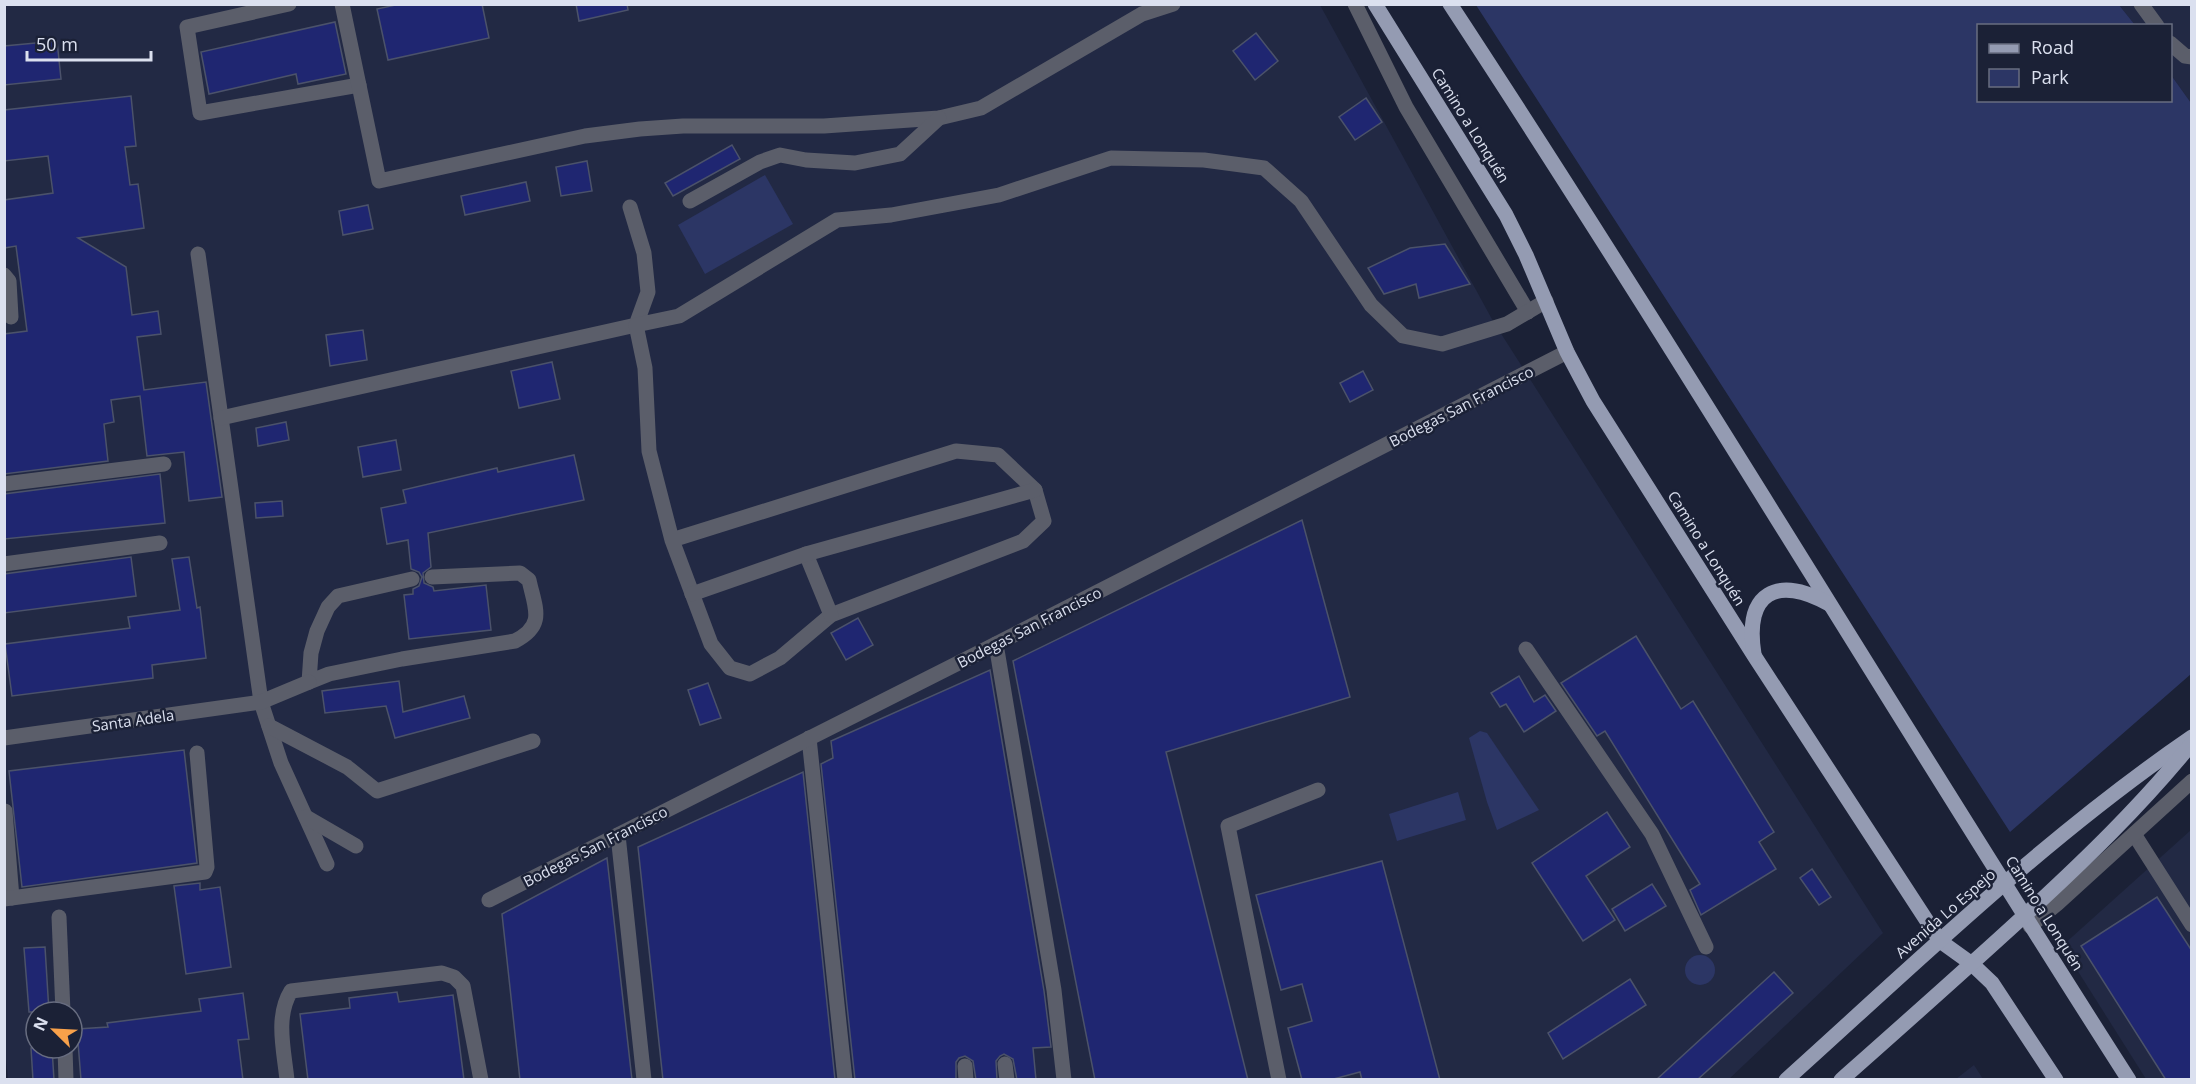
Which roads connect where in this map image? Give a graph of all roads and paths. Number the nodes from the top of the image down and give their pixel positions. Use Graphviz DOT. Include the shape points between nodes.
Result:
graph roads {
  1 [pos="289,4"];
  2 [pos="342,4"];
  3 [pos="1173,4"];
  4 [pos="1355,4"];
  5 [pos="1375,4"];
  6 [pos="1450,4"];
  7 [pos="2140,4"];
  8 [pos="2155,24"];
  9 [pos="2172,45"];
  10 [pos="2192,57"];
  11 [pos="359,85"];
  12 [pos="939,118"];
  13 [pos="690,201"];
  14 [pos="630,207"];
  15 [pos="198,254"];
  16 [pos="4,275"];
  17 [pos="1546,301"];
  18 [pos="1528,312"];
  19 [pos="12,317"];
  20 [pos="636,325"];
  21 [pos="1567,352"];
  22 [pos="221,418"];
  23 [pos="164,464"];
  24 [pos="4,484"];
  25 [pos="1035,489"];
  26 [pos="672,540"];
  27 [pos="160,543"];
  28 [pos="806,554"];
  29 [pos="4,564"];
  30 [pos="432,577"];
  31 [pos="412,579"];
  32 [pos="692,594"];
  33 [pos="1830,604"];
  34 [pos="831,615"];
  35 [pos="996,644"];
  36 [pos="1526,649"];
  37 [pos="1755,657"];
  38 [pos="309,682"];
  39 [pos="261,702"];
  40 [pos="269,726"];
  41 [pos="2192,737"];
  42 [pos="4,738"];
  43 [pos="809,738"];
  44 [pos="533,741"];
  45 [pos="2192,743"];
  46 [pos="197,753"];
  47 [pos="2192,781"];
  48 [pos="1318,790"];
  49 [pos="5,811"];
  50 [pos="306,817"];
  51 [pos="2134,834"];
  52 [pos="618,835"];
  53 [pos="356,846"];
  54 [pos="327,864"];
  55 [pos="2005,884"];
  56 [pos="8,898"];
  57 [pos="489,900"];
  58 [pos="59,917"];
  59 [pos="2027,921"];
  60 [pos="2192,925"];
  61 [pos="1940,941"];
  62 [pos="1706,947"];
  63 [pos="1972,964"];
  64 [pos="62,1000"];
  65 [pos="65,1060"];
  66 [pos="2051,1078"];
  67 [pos="66,1080"];
  68 [pos="287,1080"];
  69 [pos="481,1080"];
  70 [pos="644,1080"];
  71 [pos="845,1080"];
  72 [pos="1064,1080"];
  73 [pos="1279,1080"];
  74 [pos="1786,1080"];
  75 [pos="1841,1080"];
  76 [pos="2129,1080"];
  1 -- 11 [label="street" via="187,27 200,113"];
  2 -- 11 [label="street"];
  3 -- 12 [label="street" via="1142,14 981,108"];
  4 -- 18 [label="street" via="1406,107"];
  5 -- 17 [label="main road, Camino a Lonquén" via="1506,215"];
  6 -- 33 [label="main road, Camino a Lonquén"];
  7 -- 8 [label="street"];
  9 -- 10 [label="street"];
  11 -- 12 [label="street" via="379,181 585,136 640,129 824,126"];
  12 -- 13 [label="street" via="900,154 855,164 780,155"];
  14 -- 20 [label="street" via="644,253 648,292"];
  15 -- 22 [label="street"];
  16 -- 19 [label="street" via="9,281"];
  17 -- 18 [label="street"];
  17 -- 21 [label="main road, Camino a Lonquén"];
  18 -- 20 [label="street" via="1507,324 1442,344 1403,336 1371,305 1301,201 1264,168 1204,160 1111,158 999,195 891,215 837,220 679,316"];
  20 -- 22 [label="street"];
  20 -- 26 [label="street" via="645,368 649,452"];
  21 -- 35 [label="street, Bodegas San Francisco"];
  21 -- 37 [label="main road, Camino a Lonquén" via="1593,401"];
  22 -- 39 [label="street"];
  23 -- 24 [label="street"];
  25 -- 26 [label="street" via="998,454 956,452"];
  25 -- 28 [label="street"];
  25 -- 34 [label="street" via="1044,521 1023,541"];
  26 -- 32 [label="street"];
  27 -- 29 [label="street"];
  28 -- 32 [label="street"];
  28 -- 34 [label="street"];
  30 -- 38 [label="street, Santa Adela" via="520,573 528,580 536,613 534,626 529,634 514,641 371,665"];
  31 -- 38 [label="street" via="338,596 317,631"];
  32 -- 34 [label="street" via="711,644 730,668 750,674 780,658"];
  33 -- 37 [label="main road" via="1795,590 1767,595 1753,621"];
  33 -- 55 [label="main road, Camino a Lonquén"];
  35 -- 43 [label="street, Bodegas San Francisco"];
  35 -- 72 [label="street" via="1054,990"];
  36 -- 62 [label="street" via="1653,834"];
  37 -- 61 [label="main road, Camino a Lonquén"];
  38 -- 39 [label="street, Santa Adela"];
  39 -- 40 [label="street"];
  39 -- 42 [label="street, Santa Adela"];
  40 -- 44 [label="street" via="347,767 377,791"];
  40 -- 50 [label="street" via="280,764"];
  41 -- 55 [label="main road, Avenida Lo Espejo" via="2112,795"];
  43 -- 52 [label="street, Bodegas San Francisco"];
  43 -- 71 [label="street"];
  45 -- 59 [label="main road"];
  46 -- 56 [label="street" via="205,872"];
  47 -- 51 [label="street"];
  48 -- 73 [label="street" via="1228,826"];
  49 -- 56 [label="street"];
  50 -- 53 [label="street"];
  50 -- 54 [label="street"];
  51 -- 59 [label="street" via="2057,904"];
  51 -- 60 [label="street"];
  52 -- 57 [label="street, Bodegas San Francisco"];
  52 -- 70 [label="street"];
  55 -- 59 [label="main road, Camino a Lonquén"];
  55 -- 61 [label="main road, Avenida Lo Espejo"];
  58 -- 64 [label="street"];
  59 -- 63 [label="main road"];
  59 -- 76 [label="main road, Camino a Lonquén"];
  61 -- 63 [label="main road, Camino a Lonquén"];
  61 -- 74 [label="main road, Avenida Lo Espejo"];
  63 -- 66 [label="main road, Camino a Lonquén" via="2003,998"];
  63 -- 75 [label="main road"];
  65 -- 67 [label="street"];
  68 -- 69 [label="street" via="281,1018 291,991 442,973 463,986"];
}
